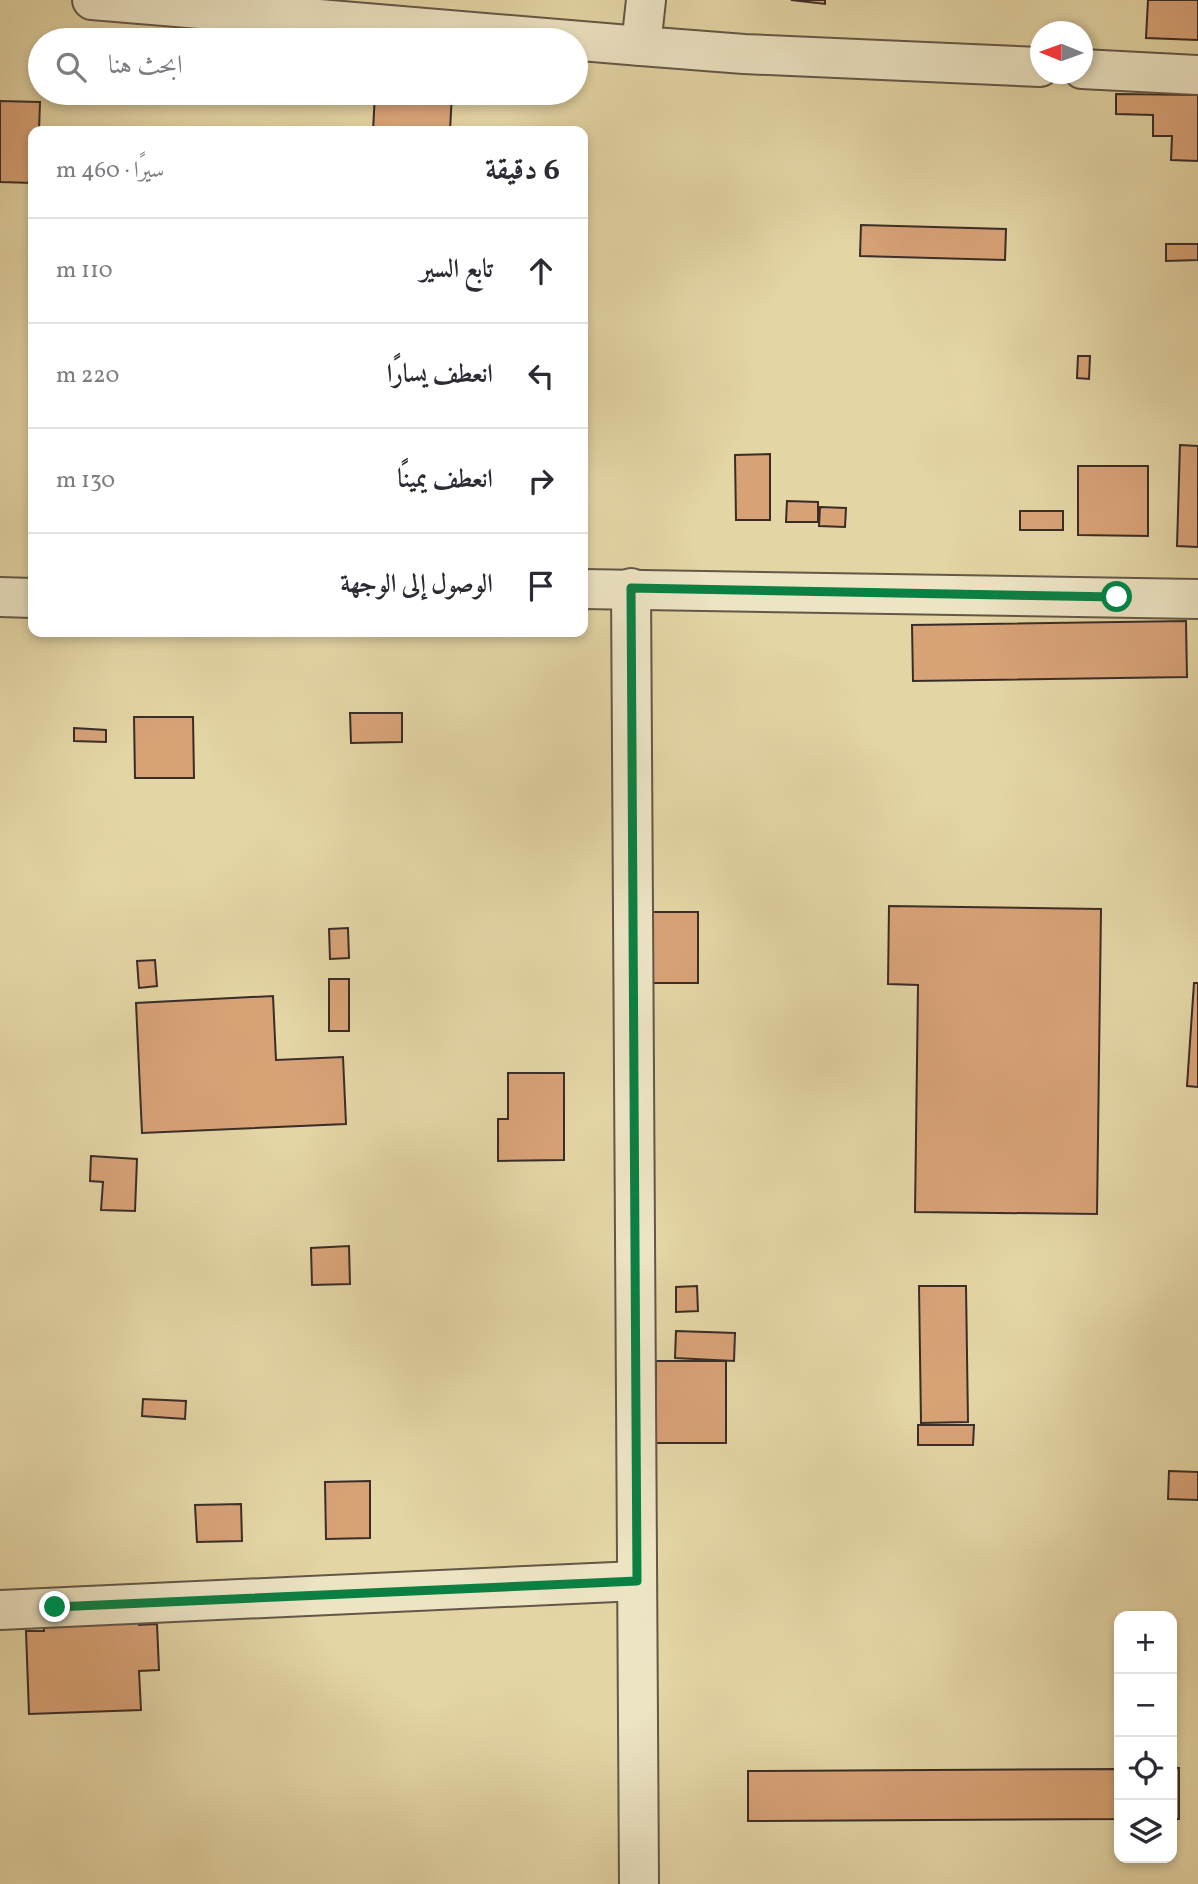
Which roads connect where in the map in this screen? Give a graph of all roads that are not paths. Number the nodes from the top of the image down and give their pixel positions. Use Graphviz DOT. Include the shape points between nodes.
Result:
graph roads {
  1 [pos="646,0"];
  2 [pos="110,1"];
  3 [pos="429,28"];
  4 [pos="588,42"];
  5 [pos="641,46"];
  6 [pos="1030,67"];
  7 [pos="1093,70"];
  8 [pos="1198,75"];
  9 [pos="631,588"];
  10 [pos="588,589"];
  11 [pos="0,597"];
  12 [pos="28,598"];
  13 [pos="1198,599"];
  14 [pos="637,1581"];
  15 [pos="0,1610"];
  16 [pos="639,1884"];
  1 -- 5 [label="street"];
  2 -- 3 [label="street"];
  4 -- 5 [label="street"];
  5 -- 6 [label="street"];
  7 -- 8 [label="street"];
  9 -- 10 [label="street"];
  9 -- 13 [label="street"];
  9 -- 14 [label="street"];
  11 -- 12 [label="street"];
  14 -- 15 [label="street"];
  14 -- 16 [label="street"];
}
